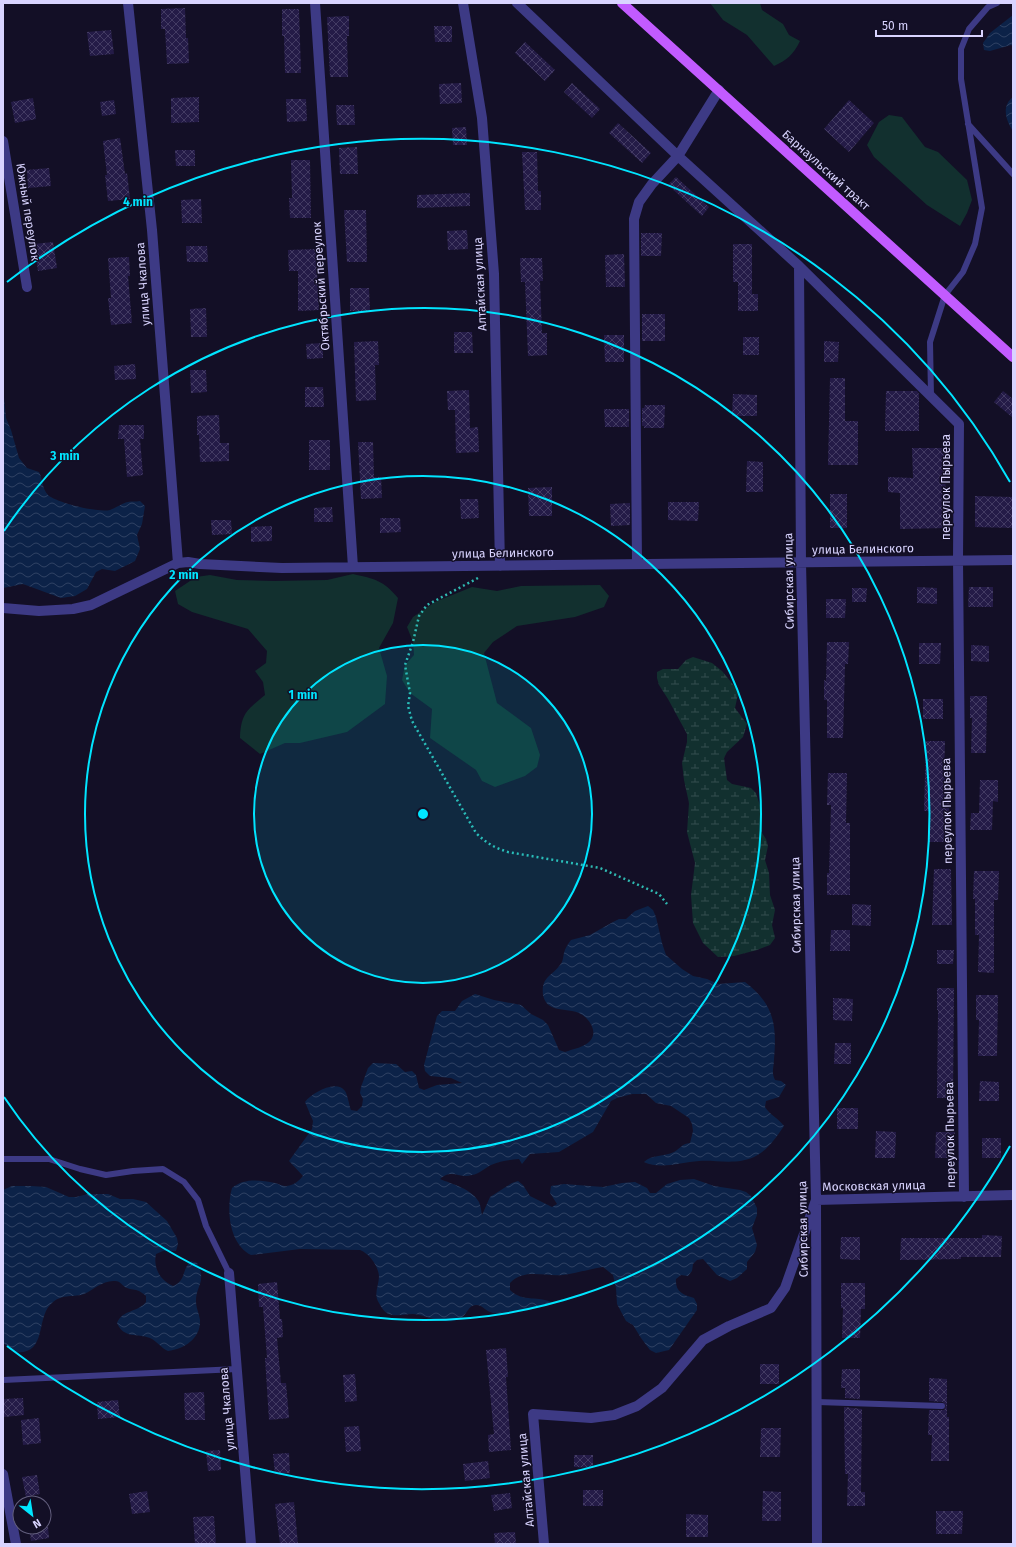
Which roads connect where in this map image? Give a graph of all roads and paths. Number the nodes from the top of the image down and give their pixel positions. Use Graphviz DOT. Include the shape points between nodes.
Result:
graph roads {
  1 [pos="128,3"];
  2 [pos="315,3"];
  3 [pos="464,3"];
  4 [pos="517,3"];
  5 [pos="622,3"];
  6 [pos="997,3"];
  7 [pos="719,90"];
  8 [pos="968,124"];
  9 [pos="3,141"];
  10 [pos="678,156"];
  11 [pos="1013,174"];
  12 [pos="799,266"];
  13 [pos="27,287"];
  14 [pos="945,295"];
  15 [pos="1013,357"];
  16 [pos="931,396"];
  17 [pos="958,560"];
  18 [pos="1013,560"];
  19 [pos="801,562"];
  20 [pos="178,563"];
  21 [pos="637,564"];
  22 [pos="500,566"];
  23 [pos="352,567"];
  24 [pos="480,576"];
  25 [pos="3,608"];
  26 [pos="667,904"];
  27 [pos="3,1160"];
  28 [pos="1013,1196"];
  29 [pos="964,1197"];
  30 [pos="816,1200"];
  31 [pos="229,1273"];
  32 [pos="237,1368"];
  33 [pos="3,1380"];
  34 [pos="817,1402"];
  35 [pos="942,1406"];
  36 [pos="533,1414"];
  37 [pos="3,1474"];
  38 [pos="16,1544"];
  39 [pos="251,1544"];
  40 [pos="544,1544"];
  41 [pos="817,1544"];
  1 -- 20 [label="street, улица Чкалова" via="152,230"];
  2 -- 23 [label="street, Октябрьский переулок"];
  3 -- 22 [label="street, Алтайская улица" via="482,118 494,274"];
  4 -- 10 [label="street"];
  5 -- 7 [label="main road, Барнаульский тракт"];
  6 -- 8 [label="lane" via="988,7 969,29 962,49 961,78"];
  7 -- 10 [label="street"];
  7 -- 14 [label="main road, Барнаульский тракт"];
  8 -- 11 [label="lane"];
  8 -- 14 [label="lane" via="982,208 975,244 963,272"];
  9 -- 13 [label="street, Южный переулок"];
  10 -- 12 [label="street"];
  10 -- 21 [label="street" via="639,202 634,219"];
  12 -- 16 [label="street"];
  12 -- 19 [label="street, Сибирская улица"];
  14 -- 15 [label="main road, Барнаульский тракт"];
  14 -- 16 [label="lane" via="930,342"];
  16 -- 17 [label="street, переулок Пырьева" via="959,424"];
  17 -- 18 [label="street, улица Белинского"];
  17 -- 19 [label="street, улица Белинского"];
  17 -- 29 [label="street, переулок Пырьева"];
  19 -- 21 [label="street, улица Белинского"];
  19 -- 30 [label="street, Сибирская улица"];
  20 -- 23 [label="street, улица Белинского" via="282,568"];
  20 -- 25 [label="street, улица Белинского" via="91,605 39,611"];
  21 -- 22 [label="street, улица Белинского"];
  22 -- 23 [label="street, улица Белинского"];
  24 -- 26 [label="path" via="427,605 419,616 405,665 410,694 408,706 417,732 476,834 485,843 521,855 600,868 659,894"];
  27 -- 31 [label="lane" via="49,1159 106,1175 163,1169 184,1182 198,1200 206,1226"];
  28 -- 29 [label="street, Московская улица"];
  29 -- 30 [label="street, Московская улица"];
  30 -- 34 [label="street, Сибирская улица"];
  30 -- 36 [label="street, Московская улица" via="785,1288 772,1308 703,1340 662,1388 637,1406 614,1415 591,1418"];
  31 -- 32 [label="street, улица Чкалова"];
  32 -- 33 [label="lane"];
  32 -- 39 [label="street, улица Чкалова"];
  34 -- 35 [label="lane"];
  34 -- 41 [label="street, Сибирская улица"];
  36 -- 40 [label="street, Алтайская улица"];
  37 -- 38 [label="street"];
}
